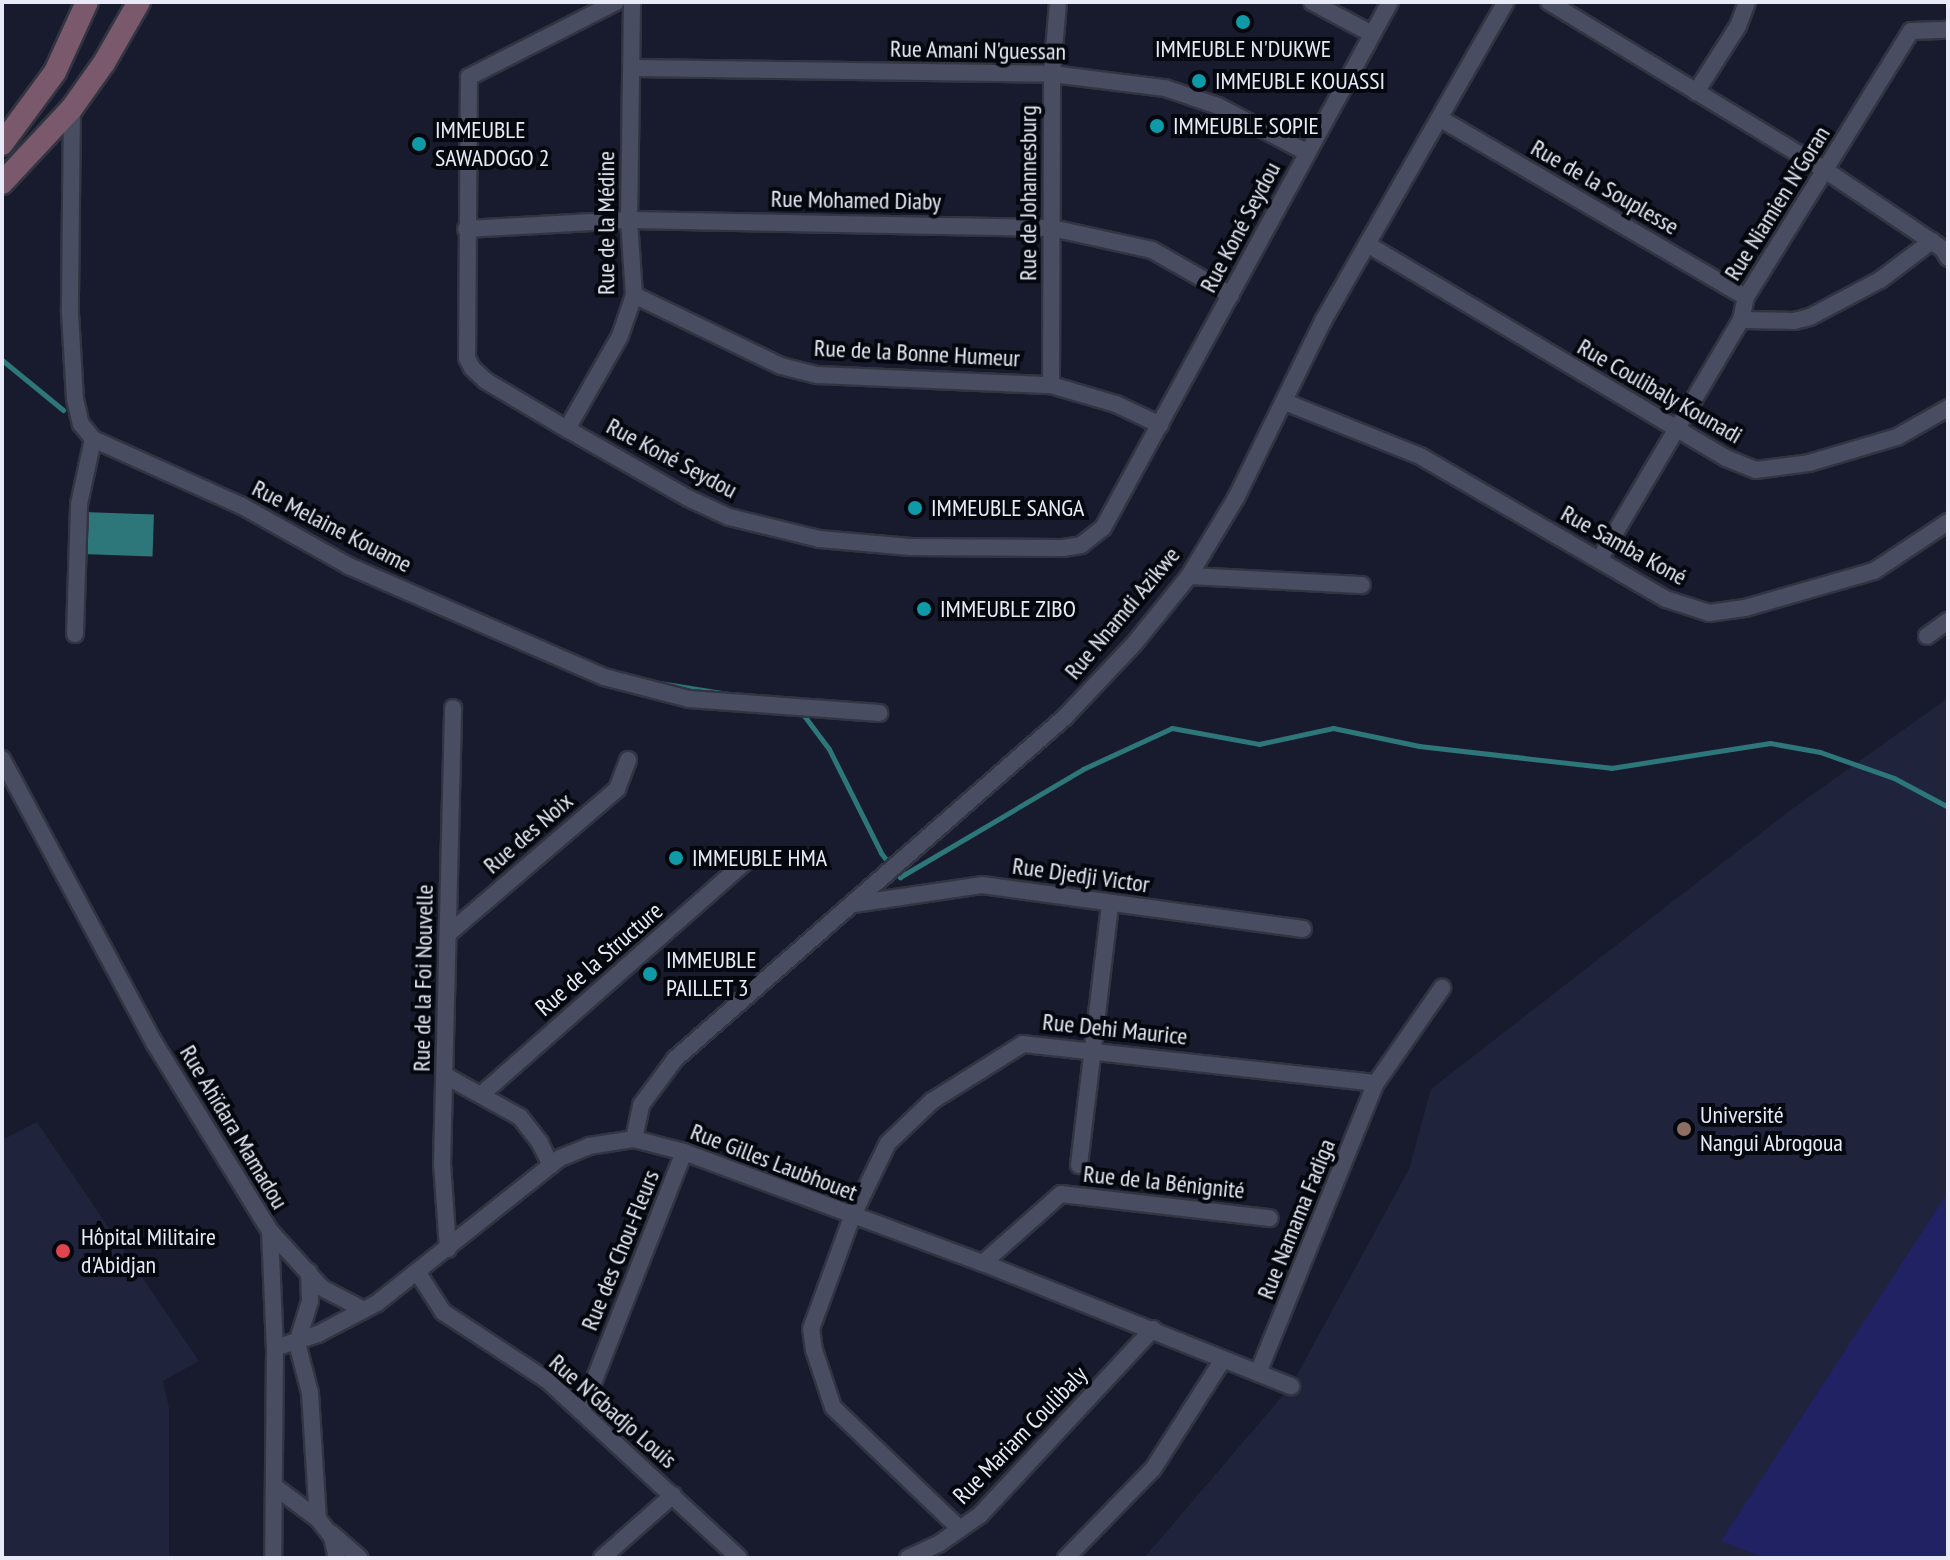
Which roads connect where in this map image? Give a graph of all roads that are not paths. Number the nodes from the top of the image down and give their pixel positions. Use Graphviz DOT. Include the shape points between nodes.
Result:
graph roads {
  1 [pos="87,2"];
  2 [pos="139,2"];
  3 [pos="616,2"];
  4 [pos="632,2"];
  5 [pos="1058,2"];
  6 [pos="1312,2"];
  7 [pos="1390,2"];
  8 [pos="1506,2"];
  9 [pos="1549,2"];
  10 [pos="1747,2"];
  11 [pos="1948,30"];
  12 [pos="1372,34"];
  13 [pos="633,68"];
  14 [pos="1052,74"];
  15 [pos="1696,92"];
  16 [pos="72,108"];
  17 [pos="1441,119"];
  18 [pos="2,144"];
  19 [pos="1306,152"];
  20 [pos="1825,170"];
  21 [pos="2,183"];
  22 [pos="629,220"];
  23 [pos="1052,228"];
  24 [pos="466,229"];
  25 [pos="1367,244"];
  26 [pos="1943,247"];
  27 [pos="634,295"];
  28 [pos="1231,295"];
  29 [pos="1746,297"];
  30 [pos="1741,320"];
  31 [pos="1051,385"];
  32 [pos="1285,402"];
  33 [pos="1948,408"];
  34 [pos="1160,425"];
  35 [pos="1677,428"];
  36 [pos="567,429"];
  37 [pos="93,439"];
  38 [pos="1947,525"];
  39 [pos="1599,560"];
  40 [pos="1189,576"];
  41 [pos="1362,585"];
  42 [pos="1948,621"];
  43 [pos="75,634"];
  44 [pos="1927,636"];
  45 [pos="453,708"];
  46 [pos="879,713"];
  47 [pos="2,759"];
  48 [pos="628,760"];
  49 [pos="747,860"];
  50 [pos="853,904"];
  51 [pos="1110,904"];
  52 [pos="1303,929"];
  53 [pos="448,934"];
  54 [pos="1442,988"];
  55 [pos="1090,1049"];
  56 [pos="446,1076"];
  57 [pos="1376,1083"];
  58 [pos="482,1094"];
  59 [pos="634,1139"];
  60 [pos="684,1152"];
  61 [pos="1079,1165"];
  62 [pos="551,1166"];
  63 [pos="852,1217"];
  64 [pos="1270,1218"];
  65 [pos="270,1231"];
  66 [pos="448,1249"];
  67 [pos="983,1263"];
  68 [pos="309,1272"];
  69 [pos="418,1273"];
  70 [pos="364,1310"];
  71 [pos="1153,1329"];
  72 [pos="297,1343"];
  73 [pos="275,1348"];
  74 [pos="1222,1361"];
  75 [pos="1258,1373"];
  76 [pos="1291,1386"];
  77 [pos="582,1411"];
  78 [pos="274,1486"];
  79 [pos="673,1495"];
  80 [pos="322,1524"];
  81 [pos="960,1529"];
  82 [pos="273,1558"];
  83 [pos="337,1558"];
  84 [pos="360,1558"];
  85 [pos="602,1558"];
  86 [pos="739,1558"];
  87 [pos="908,1558"];
  88 [pos="1066,1558"];
  1 -- 18 [label="main road" via="55,72"];
  2 -- 16 [label="main road"];
  3 -- 24 [label="street, Rue Koné Seydou" via="469,77"];
  4 -- 13 [label="street, Rue de la Médine"];
  5 -- 14 [label="street, Rue de Johannesburg"];
  6 -- 12 [label="street"];
  7 -- 12 [label="street, Rue Koné Seydou"];
  8 -- 17 [label="street, Rue Nnamdi Azikwe"];
  9 -- 15 [label="street"];
  10 -- 15 [label="street" via="1738,26"];
  11 -- 20 [label="street, Rue Niamien N'Goran" via="1911,31"];
  12 -- 19 [label="street, Rue Koné Seydou"];
  13 -- 14 [label="street, Rue Amani N'guessan"];
  13 -- 22 [label="street, Rue de la Médine"];
  14 -- 19 [label="street, Rue Amani N'guessan" via="1165,88 1218,106"];
  14 -- 23 [label="street, Rue de Johannesburg"];
  15 -- 20 [label="street"];
  16 -- 21 [label="main road"];
  16 -- 37 [label="street" via="70,313 75,399 84,430"];
  17 -- 25 [label="street, Rue Nnamdi Azikwe"];
  17 -- 29 [label="street, Rue de la Souplesse"];
  19 -- 28 [label="street, Rue Koné Seydou"];
  20 -- 26 [label="street"];
  20 -- 29 [label="street, Rue Niamien N'Goran"];
  22 -- 23 [label="street, Rue Mohamed Diaby"];
  22 -- 24 [label="street, Rue Mohamed Diaby"];
  22 -- 27 [label="street, Rue de la Médine"];
  23 -- 28 [label="street, Rue Mohamed Diaby" via="1152,250"];
  23 -- 31 [label="street, Rue de Johannesburg"];
  24 -- 36 [label="street, Rue Koné Seydou" via="467,358 472,368"];
  25 -- 32 [label="street, Rue Nnamdi Azikwe"];
  25 -- 35 [label="street, Rue Coulibaly Kounadi"];
  26 -- 30 [label="street" via="1810,317"];
  27 -- 31 [label="street, Rue de la Bonne Humeur" via="781,366 818,375"];
  27 -- 36 [label="street, Rue de la Médine" via="620,336"];
  28 -- 34 [label="street, Rue Koné Seydou"];
  29 -- 30 [label="street, Rue Niamien N'Goran"];
  30 -- 35 [label="street, Rue Niamien N'Goran"];
  31 -- 34 [label="street, Rue de la Bonne Humeur" via="1116,404"];
  32 -- 39 [label="street, Rue Samba Koné" via="1420,456"];
  32 -- 40 [label="street, Rue Nnamdi Azikwe"];
  33 -- 35 [label="street, Rue Coulibaly Kounadi" via="1897,437 1809,463 1756,470"];
  34 -- 36 [label="street, Rue Koné Seydou" via="1103,528 1081,545 1063,548 911,547 819,539 729,517"];
  35 -- 39 [label="street, Rue Niamien N'Goran"];
  37 -- 43 [label="street" via="79,504"];
  37 -- 46 [label="street, Rue Melaine Kouame" via="242,506 349,566 604,677 689,699"];
  38 -- 39 [label="street, Rue Samba Koné" via="1874,571 1745,608 1709,613 1666,599"];
  40 -- 41 [label="street"];
  40 -- 50 [label="street, Rue Nnamdi Azikwe" via="1065,717"];
  42 -- 44 [label="street"];
  45 -- 53 [label="street, Rue de la Foi Nouvelle"];
  47 -- 65 [label="street, Rue Ahïdara Mamadou" via="155,1044"];
  48 -- 53 [label="street, Rue des Noix" via="617,789"];
  49 -- 58 [label="street, Rue de la Structure"];
  50 -- 51 [label="street, Rue Djedji Victor" via="982,885"];
  50 -- 59 [label="street, Rue Nnamdi Azikwe" via="675,1059 641,1105"];
  51 -- 52 [label="street, Rue Djedji Victor"];
  51 -- 55 [label="street"];
  53 -- 56 [label="street, Rue de la Foi Nouvelle"];
  54 -- 57 [label="street"];
  55 -- 57 [label="street, Rue Dehi Maurice"];
  55 -- 61 [label="street"];
  55 -- 63 [label="street, Rue Dehi Maurice" via="1023,1044 932,1101 888,1143"];
  56 -- 58 [label="street"];
  56 -- 66 [label="street, Rue de la Foi Nouvelle" via="442,1164"];
  57 -- 75 [label="street, Rue Namama Fadiga"];
  58 -- 62 [label="street" via="520,1117"];
  59 -- 60 [label="street, Rue Gilles Laubhouet"];
  59 -- 62 [label="street, Rue Gilles Laubhouet" via="589,1146"];
  60 -- 63 [label="street, Rue Gilles Laubhouet"];
  60 -- 77 [label="street, Rue des Chou-Fleurs"];
  62 -- 66 [label="street, Rue Gilles Laubhouet"];
  63 -- 67 [label="street, Rue Gilles Laubhouet"];
  63 -- 81 [label="street, Rue Dehi Maurice" via="811,1329 833,1407"];
  64 -- 67 [label="street, Rue de la Bénignité" via="1061,1194"];
  65 -- 68 [label="street"];
  65 -- 73 [label="street, Rue Ahïdara Mamadou"];
  66 -- 69 [label="street, Rue Gilles Laubhouet"];
  67 -- 71 [label="street, Rue Gilles Laubhouet"];
  68 -- 70 [label="street" via="322,1288"];
  68 -- 72 [label="street" via="310,1301"];
  69 -- 70 [label="street, Rue Gilles Laubhouet"];
  69 -- 77 [label="street, Rue N'Gbadjo Louis" via="443,1312 548,1381"];
  70 -- 72 [label="street, Rue Gilles Laubhouet"];
  71 -- 74 [label="street, Rue Gilles Laubhouet"];
  71 -- 81 [label="street, Rue Mariam Coulibaly" via="980,1515"];
  72 -- 73 [label="street, Rue Gilles Laubhouet"];
  72 -- 80 [label="street" via="310,1393"];
  73 -- 78 [label="street, Rue Ahïdara Mamadou"];
  74 -- 75 [label="street, Rue Gilles Laubhouet"];
  74 -- 88 [label="street" via="1153,1469"];
  75 -- 76 [label="street, Rue Gilles Laubhouet"];
  77 -- 79 [label="street, Rue N'Gbadjo Louis"];
  78 -- 80 [label="street"];
  78 -- 82 [label="street, Rue Ahïdara Mamadou"];
  79 -- 85 [label="street"];
  79 -- 86 [label="street, Rue N'Gbadjo Louis"];
  80 -- 83 [label="street"];
  80 -- 84 [label="street"];
  81 -- 87 [label="street, Rue Mariam Coulibaly"];
}
